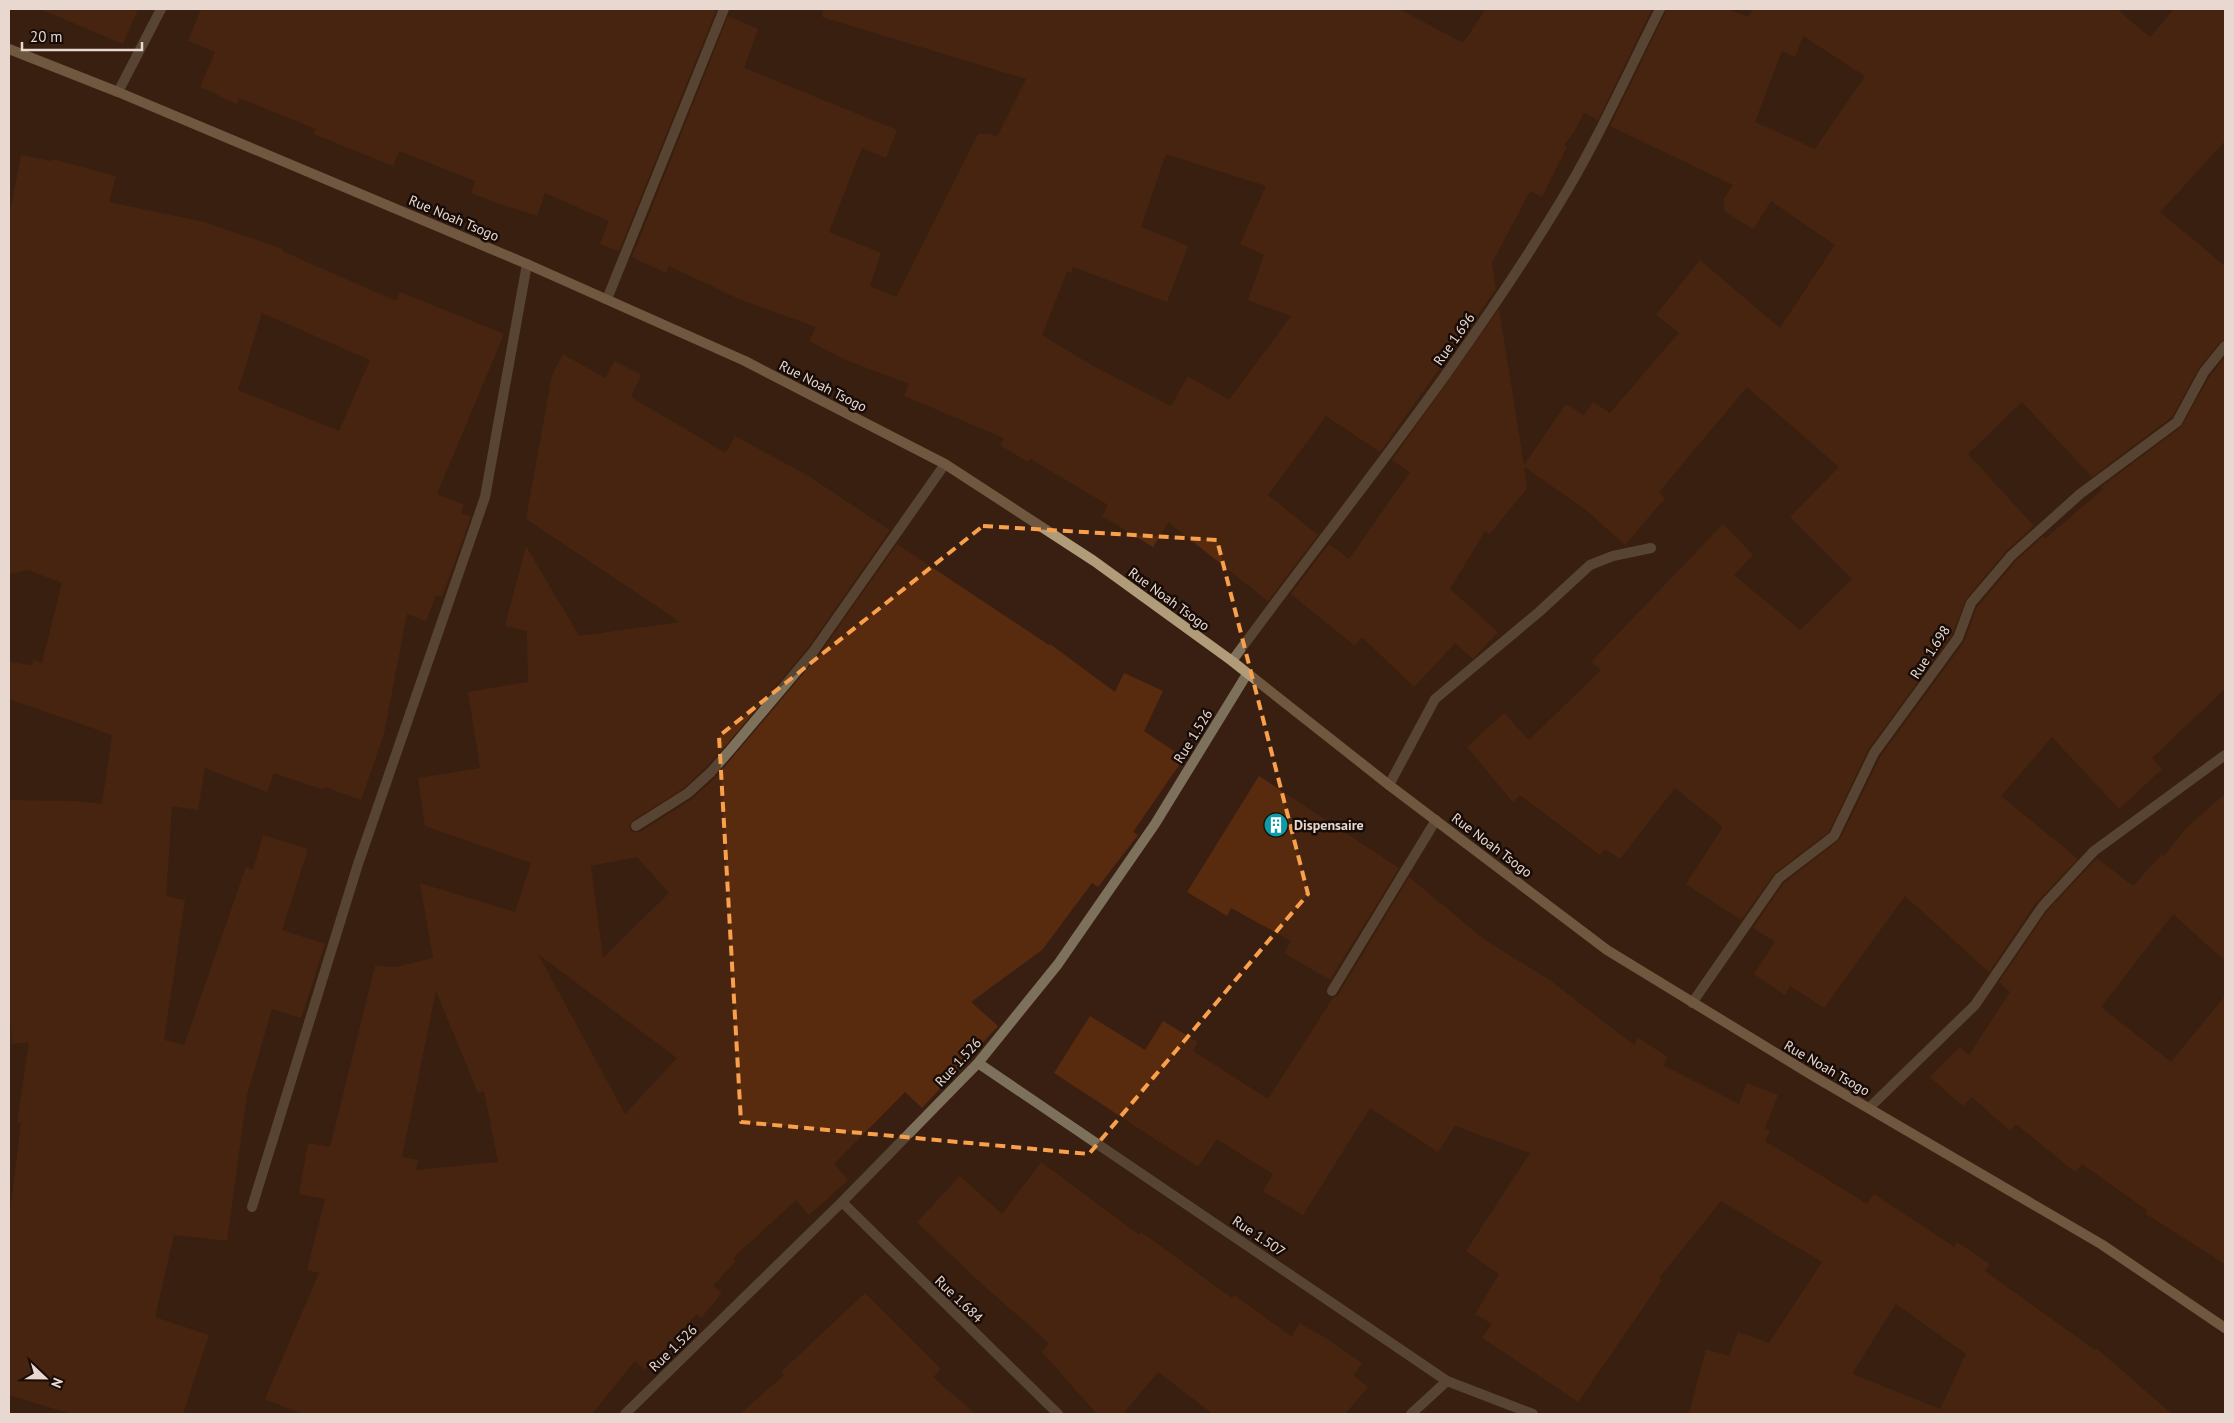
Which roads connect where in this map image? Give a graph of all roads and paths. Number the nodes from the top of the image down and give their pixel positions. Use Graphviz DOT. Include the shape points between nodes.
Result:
graph roads {
  1 [pos="160,9"];
  2 [pos="724,9"];
  3 [pos="1660,9"];
  4 [pos="9,49"];
  5 [pos="118,92"];
  6 [pos="527,264"];
  7 [pos="607,299"];
  8 [pos="2225,346"];
  9 [pos="945,464"];
  10 [pos="1651,548"];
  11 [pos="1232,661"];
  12 [pos="1247,674"];
  13 [pos="2225,755"];
  14 [pos="1389,785"];
  15 [pos="1436,820"];
  16 [pos="636,826"];
  17 [pos="1332,991"];
  18 [pos="1692,1003"];
  19 [pos="978,1063"];
  20 [pos="1869,1108"];
  21 [pos="842,1202"];
  22 [pos="252,1207"];
  23 [pos="2225,1328"];
  24 [pos="1447,1381"];
  25 [pos="625,1414"];
  26 [pos="1058,1414"];
  27 [pos="1411,1414"];
  28 [pos="1533,1414"];
  1 -- 5 [label="street"];
  2 -- 7 [label="street"];
  3 -- 11 [label="street, Rue 1.696" via="1560,204 1467,346"];
  4 -- 5 [label="main road, Rue Noah Tsogo"];
  5 -- 6 [label="main road, Rue Noah Tsogo"];
  6 -- 7 [label="main road, Rue Noah Tsogo"];
  6 -- 22 [label="street" via="485,497 358,864"];
  7 -- 9 [label="main road, Rue Noah Tsogo" via="745,362"];
  8 -- 18 [label="street, Rue 1.698" via="2204,372 2177,422 2080,494 2011,556 1971,603 1958,638 1874,753 1834,836 1779,878"];
  9 -- 11 [label="main road, Rue Noah Tsogo" via="1094,561"];
  9 -- 16 [label="street" via="813,652 712,772 688,793"];
  10 -- 14 [label="street" via="1590,565 1435,699"];
  11 -- 12 [label="main road, Rue Noah Tsogo"];
  12 -- 14 [label="main road, Rue Noah Tsogo"];
  12 -- 19 [label="street, Rue 1.526" via="1155,824 1075,940"];
  13 -- 20 [label="street" via="2094,851 2042,907 1975,1005"];
  14 -- 15 [label="main road, Rue Noah Tsogo"];
  15 -- 17 [label="street"];
  15 -- 18 [label="main road, Rue Noah Tsogo" via="1607,950"];
  18 -- 20 [label="main road, Rue Noah Tsogo"];
  19 -- 21 [label="street, Rue 1.526"];
  19 -- 24 [label="street, Rue 1.507"];
  20 -- 23 [label="main road, Rue Noah Tsogo" via="2101,1244"];
  21 -- 25 [label="street, Rue 1.526"];
  21 -- 26 [label="street, Rue 1.684"];
  24 -- 27 [label="street"];
  24 -- 28 [label="street, Rue 1.507"];
}
